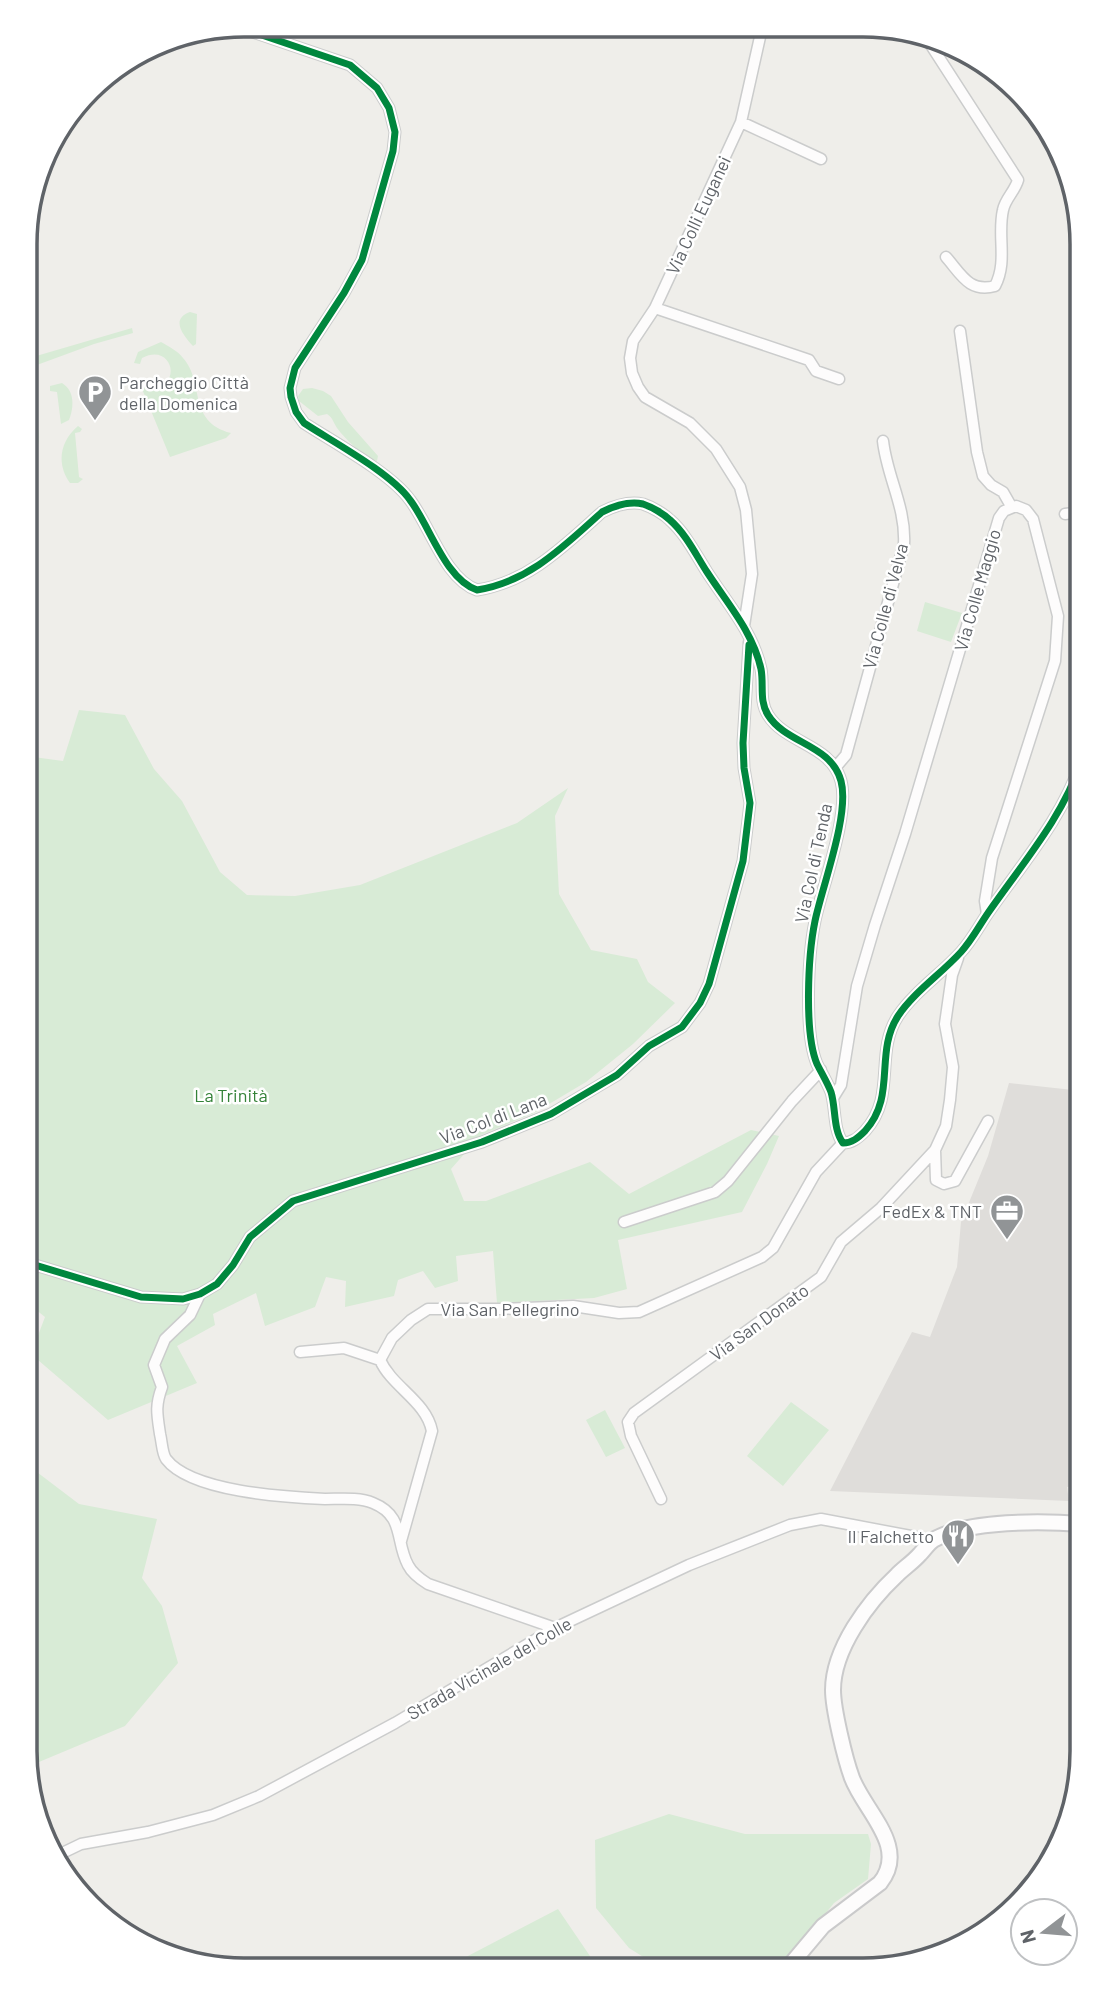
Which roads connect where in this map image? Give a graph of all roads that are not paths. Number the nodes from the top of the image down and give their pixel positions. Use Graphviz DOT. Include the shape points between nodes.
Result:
graph roads {
  1 [pos="268,37"];
  2 [pos="760,37"];
  3 [pos="935,50"];
  4 [pos="741,122"];
  5 [pos="821,159"];
  6 [pos="946,257"];
  7 [pos="655,308"];
  8 [pos="960,331"];
  9 [pos="839,379"];
  10 [pos="883,441"];
  11 [pos="1011,506"];
  12 [pos="1066,514"];
  13 [pos="1070,514"];
  14 [pos="744,626"];
  15 [pos="749,638"];
  16 [pos="835,768"];
  17 [pos="1070,792"];
  18 [pos="987,914"];
  19 [pos="960,953"];
  20 [pos="821,1070"];
  21 [pos="833,1098"];
  22 [pos="988,1121"];
  23 [pos="843,1143"];
  24 [pos="935,1150"];
  25 [pos="624,1222"];
  26 [pos="37,1266"];
  27 [pos="200,1294"];
  28 [pos="300,1352"];
  29 [pos="380,1360"];
  30 [pos="661,1499"];
  31 [pos="1070,1524"];
  32 [pos="932,1540"];
  33 [pos="401,1541"];
  34 [pos="555,1628"];
  35 [pos="64,1852"];
  36 [pos="796,1958"];
  1 -- 14 [label="street" via="350,65 377,88 389,108 395,132 362,260 295,368 290,388 293,405 304,423 396,484 411,500 457,579 468,587 486,589 522,577 602,512 629,503 644,504 670,519"];
  2 -- 4 [label="street, Via Colli Euganei"];
  3 -- 6 [label="street" via="1017,180 1003,206 1003,262 995,286 971,285"];
  4 -- 5 [label="street"];
  4 -- 7 [label="street, Via Colli Euganei"];
  7 -- 9 [label="street" via="809,360 816,371"];
  7 -- 14 [label="street, Via Colli Euganei" via="633,341 632,373 645,397 690,423 716,449 740,487 752,574"];
  8 -- 11 [label="street" via="982,476 1003,492"];
  10 -- 16 [label="street, Via Colle di Velva" via="905,524 904,544 846,755"];
  11 -- 18 [label="street" via="1026,510 1032,519 1058,616 1055,661 992,858"];
  11 -- 21 [label="street, Via Colle Maggio" via="999,518 875,925 858,986 841,1085"];
  12 -- 13 [label="street"];
  14 -- 15 [label="street"];
  15 -- 16 [label="street" via="761,669 763,705 770,718"];
  15 -- 27 [label="street, Via Col di Lana" via="743,743 750,803 743,861 709,984 682,1027 649,1046 617,1075 551,1114 482,1142 293,1201 250,1237 217,1284"];
  16 -- 20 [label="street, Via Col di Tenda" via="843,797 809,970 812,1042"];
  17 -- 18 [label="street"];
  18 -- 19 [label="street"];
  19 -- 23 [label="street" via="898,1016 886,1050 881,1107 863,1133 851,1143"];
  19 -- 24 [label="street, Via San Donato" via="945,1024 953,1067 950,1100 946,1126"];
  20 -- 21 [label="street, Via Col di Tenda"];
  20 -- 25 [label="street" via="715,1192"];
  21 -- 23 [label="street, Via Col di Tenda"];
  22 -- 24 [label="street" via="955,1181 944,1184 936,1180"];
  23 -- 29 [label="street, Via San Pellegrino" via="816,1172 773,1248 750,1263 639,1312 573,1306 428,1309 392,1338"];
  24 -- 30 [label="street, Via San Donato" via="881,1208 841,1242 821,1277 634,1413 628,1422 631,1436"];
  26 -- 27 [label="street" via="141,1297 183,1300"];
  27 -- 33 [label="street" via="190,1315 165,1339 154,1365 162,1387 156,1403 164,1457 175,1469 207,1484 373,1503 389,1513"];
  28 -- 29 [label="street" via="344,1348"];
  29 -- 33 [label="street" via="429,1418 432,1431"];
  31 -- 32 [label="street" via="1012,1523 957,1530"];
  32 -- 34 [label="street, Strada Vicinale del Colle" via="821,1520 790,1525 689,1565"];
  32 -- 36 [label="street" via="883,1588 858,1621 846,1642 833,1690 853,1780 889,1849 887,1874 823,1926"];
  33 -- 34 [label="street" via="408,1565 428,1584"];
  34 -- 35 [label="street, Strada Vicinale del Colle" via="395,1723 259,1796 213,1815 81,1844"];
}
